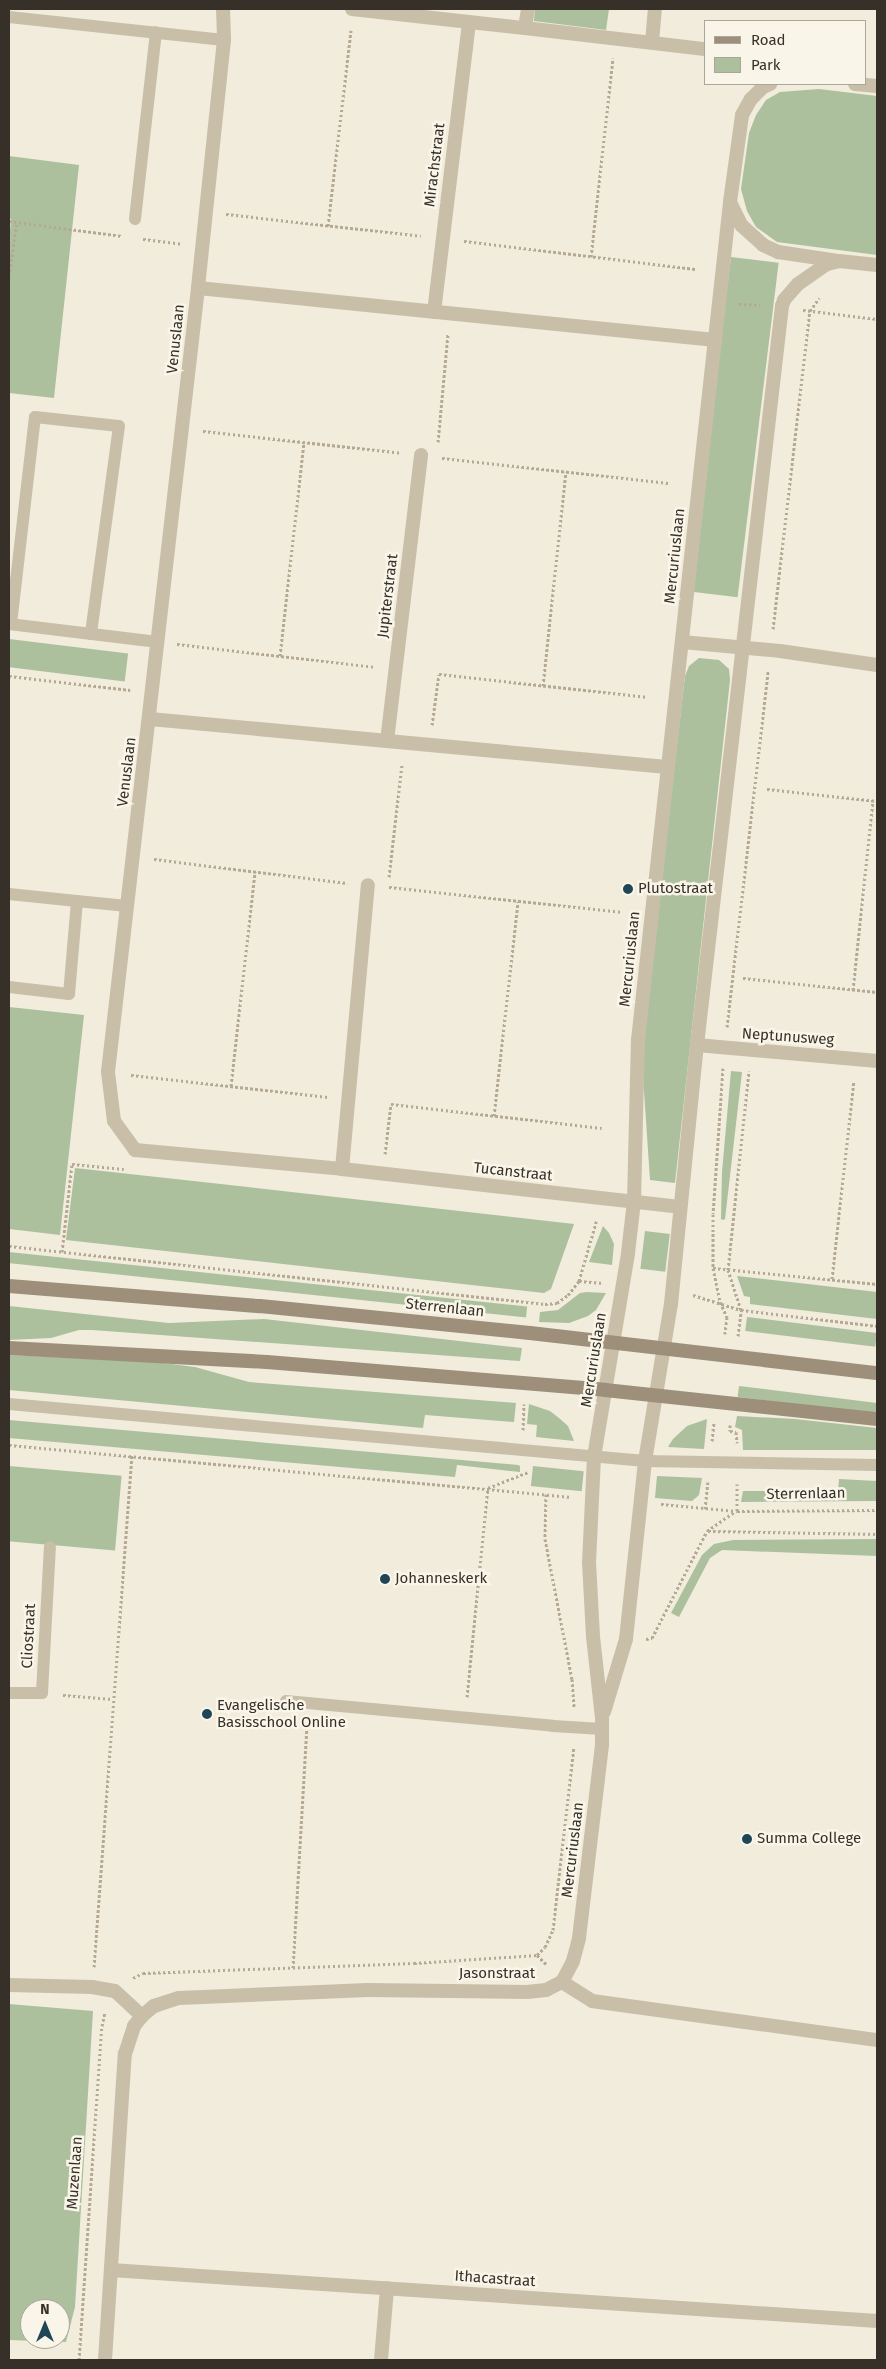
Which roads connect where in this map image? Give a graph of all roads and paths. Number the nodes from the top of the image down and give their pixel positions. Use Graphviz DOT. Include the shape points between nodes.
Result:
graph roads {
  1 [pos="222,9"];
  2 [pos="352,9"];
  3 [pos="528,9"];
  4 [pos="655,9"];
  5 [pos="9,17"];
  6 [pos="469,22"];
  7 [pos="525,28"];
  8 [pos="156,32"];
  9 [pos="615,38"];
  10 [pos="224,40"];
  11 [pos="652,42"];
  12 [pos="704,49"];
  13 [pos="766,85"];
  14 [pos="730,202"];
  15 [pos="135,219"];
  16 [pos="9,221"];
  17 [pos="17,222"];
  18 [pos="328,226"];
  19 [pos="124,236"];
  20 [pos="133,237"];
  21 [pos="202,246"];
  22 [pos="591,257"];
  23 [pos="840,261"];
  24 [pos="877,265"];
  25 [pos="9,276"];
  26 [pos="198,288"];
  27 [pos="824,294"];
  28 [pos="434,312"];
  29 [pos="450,314"];
  30 [pos="715,340"];
  31 [pos="304,442"];
  32 [pos="437,448"];
  33 [pos="421,456"];
  34 [pos="566,472"];
  35 [pos="10,624"];
  36 [pos="91,634"];
  37 [pos="158,642"];
  38 [pos="682,642"];
  39 [pos="743,648"];
  40 [pos="770,651"];
  41 [pos="280,656"];
  42 [pos="877,665"];
  43 [pos="395,669"];
  44 [pos="9,676"];
  45 [pos="543,686"];
  46 [pos="153,692"];
  47 [pos="646,697"];
  48 [pos="150,719"];
  49 [pos="387,741"];
  50 [pos="405,742"];
  51 [pos="430,745"];
  52 [pos="667,767"];
  53 [pos="767,789"];
  54 [pos="875,801"];
  55 [pos="255,871"];
  56 [pos="368,885"];
  57 [pos="387,887"];
  58 [pos="9,894"];
  59 [pos="77,901"];
  60 [pos="518,901"];
  61 [pos="127,906"];
  62 [pos="743,978"];
  63 [pos="9,987"];
  64 [pos="853,990"];
  65 [pos="877,992"];
  66 [pos="697,1045"];
  67 [pos="725,1049"];
  68 [pos="751,1050"];
  69 [pos="857,1058"];
  70 [pos="877,1061"];
  71 [pos="108,1072"];
  72 [pos="231,1086"];
  73 [pos="349,1099"];
  74 [pos="494,1116"];
  75 [pos="602,1128"];
  76 [pos="135,1150"];
  77 [pos="342,1169"];
  78 [pos="382,1174"];
  79 [pos="634,1202"];
  80 [pos="680,1207"];
  81 [pos="9,1246"];
  82 [pos="62,1252"];
  83 [pos="713,1268"];
  84 [pos="728,1270"];
  85 [pos="832,1279"];
  86 [pos="578,1280"];
  87 [pos="877,1284"];
  88 [pos="9,1286"];
  89 [pos="877,1326"];
  90 [pos="613,1343"];
  91 [pos="9,1348"];
  92 [pos="664,1348"];
  93 [pos="877,1373"];
  94 [pos="525,1384"];
  95 [pos="606,1390"];
  96 [pos="656,1394"];
  97 [pos="9,1404"];
  98 [pos="877,1420"];
  99 [pos="9,1445"];
  100 [pos="530,1450"];
  101 [pos="132,1455"];
  102 [pos="594,1457"];
  103 [pos="645,1461"];
  104 [pos="877,1464"];
  105 [pos="488,1488"];
  106 [pos="546,1494"];
  107 [pos="705,1509"];
  108 [pos="877,1510"];
  109 [pos="737,1511"];
  110 [pos="708,1531"];
  111 [pos="877,1534"];
  112 [pos="50,1547"];
  113 [pos="626,1639"];
  114 [pos="9,1693"];
  115 [pos="42,1693"];
  116 [pos="112,1699"];
  117 [pos="286,1701"];
  118 [pos="309,1703"];
  119 [pos="465,1718"];
  120 [pos="602,1724"];
  121 [pos="537,1955"];
  122 [pos="293,1968"];
  123 [pos="562,1982"];
  124 [pos="9,1985"];
  125 [pos="92,1987"];
  126 [pos="115,1991"];
  127 [pos="142,2016"];
  128 [pos="877,2040"];
  129 [pos="111,2270"];
  130 [pos="387,2288"];
  131 [pos="877,2321"];
  132 [pos="79,2360"];
  133 [pos="104,2360"];
  134 [pos="381,2360"];
  1 -- 10 [label="street, Venuslaan"];
  2 -- 6 [label="street"];
  2 -- 18 [label="path"];
  3 -- 7 [label="street"];
  4 -- 11 [label="street"];
  5 -- 8 [label="lane"];
  6 -- 7 [label="street"];
  6 -- 28 [label="street, Mirachstraat"];
  7 -- 9 [label="street"];
  8 -- 10 [label="lane"];
  8 -- 15 [label="lane"];
  9 -- 11 [label="street"];
  9 -- 22 [label="path"];
  10 -- 21 [label="street, Venuslaan"];
  11 -- 12 [label="street"];
  13 -- 14 [label="street, Mercuriuslaan" via="751,98 742,115"];
  14 -- 23 [label="street, Mercuriuslaan" via="734,216 762,245 778,252"];
  14 -- 30 [label="street, Mercuriuslaan"];
  16 -- 17 [label="path"];
  17 -- 19 [label="path"];
  17 -- 25 [label="path"];
  20 -- 21 [label="path"];
  21 -- 26 [label="street, Venuslaan"];
  23 -- 24 [label="street, Mercuriuslaan"];
  23 -- 39 [label="street, Mercuriuslaan" via="827,264 806,276 782,306"];
  26 -- 28 [label="street"];
  26 -- 37 [label="street, Venuslaan"];
  27 -- 40 [label="path" via="810,311"];
  28 -- 29 [label="street"];
  29 -- 30 [label="street"];
  29 -- 32 [label="path"];
  30 -- 38 [label="street, Mercuriuslaan"];
  31 -- 41 [label="path"];
  33 -- 43 [label="street, Jupiterstraat"];
  34 -- 45 [label="path"];
  35 -- 36 [label="lane"];
  35 -- 36 [label="lane" via="35,417 118,426"];
  36 -- 37 [label="lane"];
  37 -- 41 [label="path"];
  37 -- 46 [label="street, Venuslaan"];
  38 -- 39 [label="street"];
  38 -- 52 [label="street, Mercuriuslaan"];
  39 -- 40 [label="street"];
  39 -- 66 [label="street, Mercuriuslaan"];
  40 -- 42 [label="street"];
  40 -- 67 [label="path"];
  41 -- 43 [label="path"];
  43 -- 49 [label="street, Jupiterstraat"];
  44 -- 46 [label="path"];
  45 -- 47 [label="path"];
  45 -- 51 [label="path" via="439,674"];
  46 -- 48 [label="street, Venuslaan"];
  48 -- 49 [label="street"];
  48 -- 61 [label="street, Venuslaan"];
  49 -- 50 [label="street"];
  50 -- 51 [label="street"];
  50 -- 57 [label="path"];
  51 -- 52 [label="street"];
  52 -- 79 [label="street, Mercuriuslaan" via="638,1040"];
  53 -- 54 [label="path"];
  54 -- 64 [label="path"];
  55 -- 72 [label="path"];
  56 -- 73 [label="street"];
  58 -- 59 [label="lane"];
  59 -- 61 [label="lane"];
  59 -- 63 [label="lane" via="69,994"];
  60 -- 74 [label="path"];
  61 -- 71 [label="street, Venuslaan"];
  62 -- 64 [label="path"];
  64 -- 65 [label="path"];
  66 -- 67 [label="street, Neptunusweg"];
  66 -- 80 [label="street, Mercuriuslaan"];
  67 -- 68 [label="street, Neptunusweg"];
  67 -- 83 [label="path" via="713,1205"];
  68 -- 69 [label="street, Neptunusweg"];
  68 -- 84 [label="path"];
  69 -- 70 [label="street, Neptunusweg"];
  69 -- 85 [label="path"];
  71 -- 72 [label="path"];
  71 -- 76 [label="street, Venuslaan" via="114,1122"];
  72 -- 73 [label="path"];
  73 -- 77 [label="street"];
  74 -- 75 [label="path"];
  74 -- 78 [label="path" via="391,1104"];
  76 -- 77 [label="street, Tucanstraat"];
  76 -- 82 [label="path" via="126,1156 124,1170 72,1164"];
  77 -- 78 [label="street, Tucanstraat"];
  78 -- 79 [label="street, Tucanstraat"];
  79 -- 80 [label="street, Tucanstraat"];
  79 -- 90 [label="street, Mercuriuslaan"];
  80 -- 92 [label="street, Mercuriuslaan"];
  81 -- 82 [label="path, Sterrenlaan"];
  82 -- 86 [label="path, Sterrenlaan" via="533,1304 557,1302 568,1295"];
  83 -- 84 [label="path"];
  83 -- 89 [label="path" via="720,1302 741,1310"];
  84 -- 85 [label="path"];
  85 -- 87 [label="path"];
  88 -- 90 [label="main road, Sterrenlaan" via="260,1306"];
  90 -- 92 [label="main road, Sterrenlaan"];
  90 -- 95 [label="street, Mercuriuslaan"];
  91 -- 94 [label="main road" via="267,1362"];
  92 -- 93 [label="main road, Sterrenlaan"];
  92 -- 96 [label="street, Mercuriuslaan"];
  94 -- 95 [label="main road"];
  94 -- 100 [label="path" via="522,1429"];
  95 -- 96 [label="main road"];
  95 -- 102 [label="street, Mercuriuslaan"];
  96 -- 98 [label="main road"];
  96 -- 103 [label="street, Mercuriuslaan"];
  97 -- 100 [label="lane, Sterrenlaan"];
  99 -- 101 [label="path"];
  100 -- 102 [label="lane, Sterrenlaan"];
  100 -- 105 [label="path" via="528,1474"];
  101 -- 105 [label="path"];
  101 -- 116 [label="path"];
  102 -- 103 [label="lane, Sterrenlaan"];
  102 -- 120 [label="street, Mercuriuslaan" via="589,1563"];
  103 -- 104 [label="lane, Sterrenlaan"];
  103 -- 113 [label="street, Mercuriuslaan"];
  105 -- 106 [label="path"];
  105 -- 119 [label="path"];
  107 -- 109 [label="path, Sterrenlaan"];
  108 -- 109 [label="path, Sterrenlaan"];
  109 -- 110 [label="path"];
  110 -- 111 [label="path"];
  110 -- 113 [label="path" via="652,1638"];
  112 -- 115 [label="lane, Cliostraat"];
  113 -- 120 [label="street, Mercuriuslaan"];
  114 -- 115 [label="lane"];
  115 -- 116 [label="path"];
  116 -- 125 [label="path"];
  117 -- 118 [label="lane"];
  118 -- 119 [label="lane"];
  118 -- 122 [label="path"];
  119 -- 120 [label="lane"];
  120 -- 123 [label="street, Mercuriuslaan" via="578,1938 573,1961"];
  121 -- 122 [label="path, Jasonstraat"];
  122 -- 126 [label="path, Jasonstraat" via="143,1973"];
  123 -- 127 [label="street, Jasonstraat" via="546,1990 527,1992 368,1990 179,1998 154,2006"];
  123 -- 128 [label="street" via="592,2001"];
  124 -- 125 [label="street"];
  125 -- 126 [label="street"];
  126 -- 127 [label="street"];
  126 -- 132 [label="path, Muzenlaan" via="106,2007 102,2026"];
  127 -- 129 [label="street" via="134,2026 126,2054"];
  129 -- 130 [label="street, Ithacastraat"];
  129 -- 133 [label="street"];
  130 -- 131 [label="street, Ithacastraat"];
  130 -- 134 [label="street"];
}
